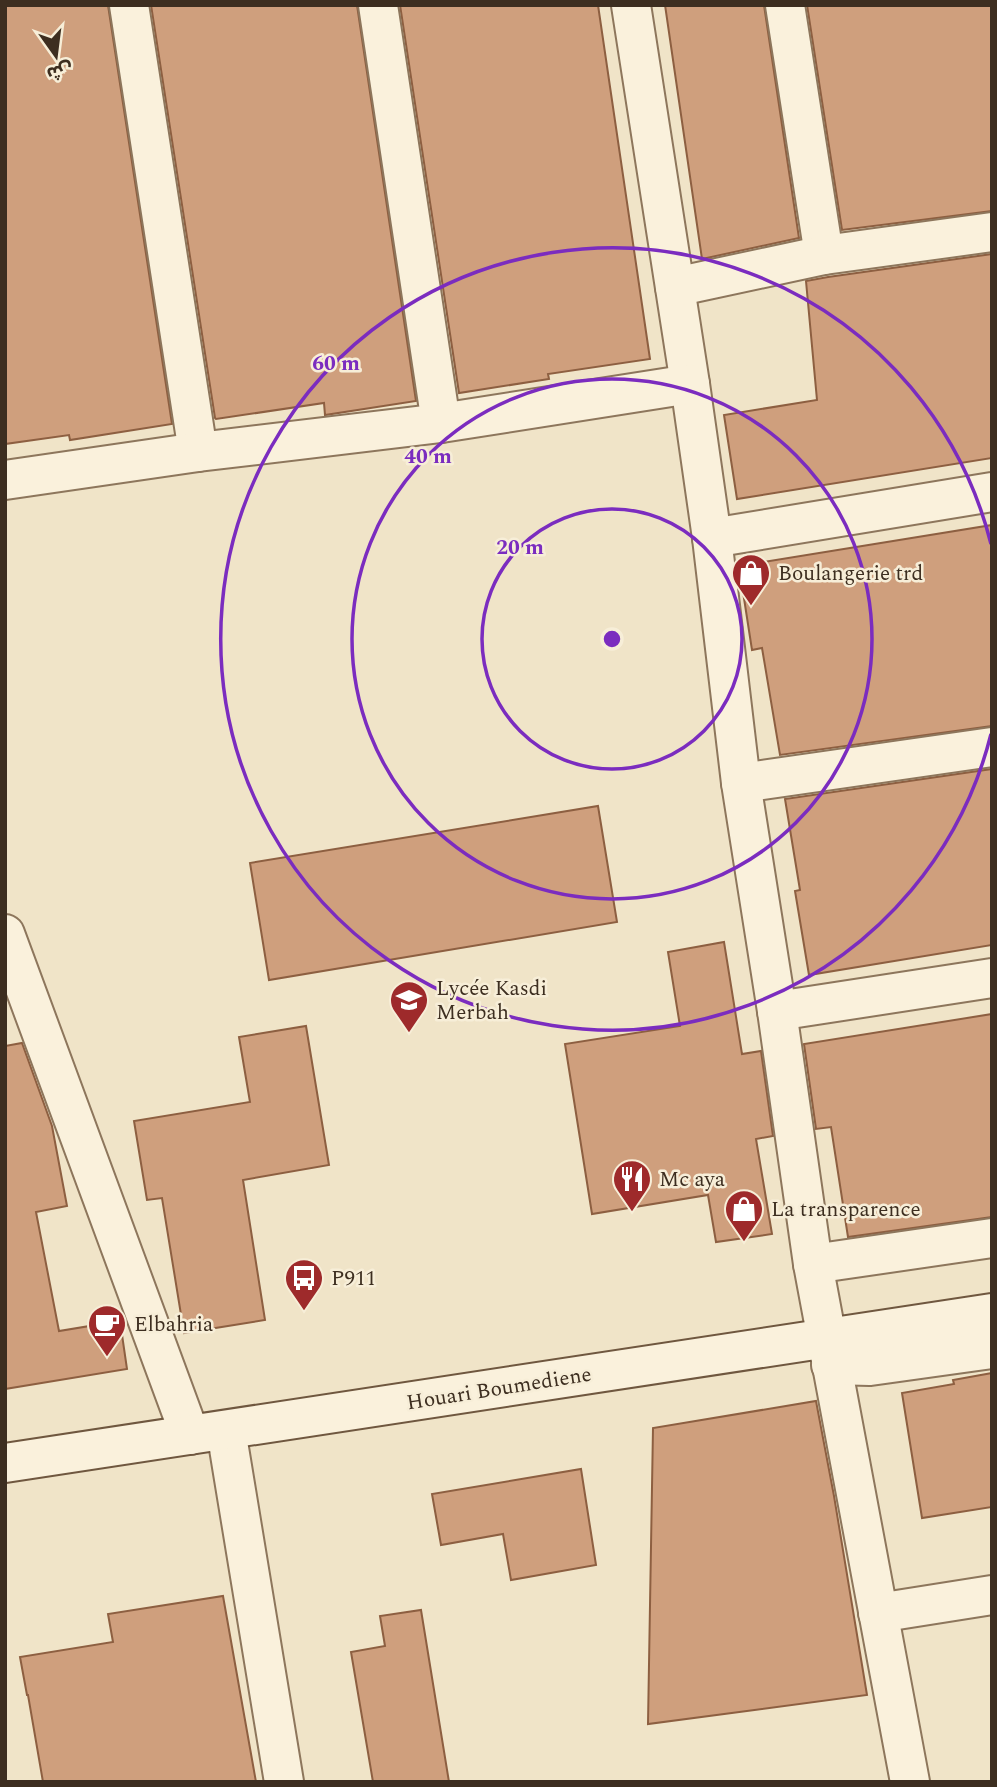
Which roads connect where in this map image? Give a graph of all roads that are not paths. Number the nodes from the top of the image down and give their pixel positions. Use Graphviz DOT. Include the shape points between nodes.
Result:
graph roads {
  1 [pos="129,5"];
  2 [pos="378,5"];
  3 [pos="631,5"];
  4 [pos="785,5"];
  5 [pos="992,232"];
  6 [pos="824,256"];
  7 [pos="675,287"];
  8 [pos="690,384"];
  9 [pos="441,423"];
  10 [pos="198,452"];
  11 [pos="5,480"];
  12 [pos="992,492"];
  13 [pos="712,538"];
  14 [pos="992,747"];
  15 [pos="741,783"];
  16 [pos="5,934"];
  17 [pos="992,978"];
  18 [pos="777,1011"];
  19 [pos="992,1238"];
  20 [pos="813,1264"];
  21 [pos="992,1313"];
  22 [pos="992,1349"];
  23 [pos="829,1352"];
  24 [pos="208,1432"];
  25 [pos="5,1463"];
  26 [pos="992,1595"];
  27 [pos="878,1613"];
  28 [pos="284,1782"];
  29 [pos="910,1782"];
  1 -- 10 [label="street"];
  2 -- 9 [label="street"];
  3 -- 7 [label="street"];
  4 -- 6 [label="street"];
  5 -- 6 [label="street"];
  6 -- 7 [label="street"];
  7 -- 8 [label="street"];
  8 -- 9 [label="street"];
  8 -- 13 [label="street"];
  9 -- 10 [label="street"];
  10 -- 11 [label="street"];
  12 -- 13 [label="street"];
  13 -- 15 [label="street"];
  14 -- 15 [label="street"];
  15 -- 18 [label="street"];
  16 -- 24 [label="street"];
  17 -- 18 [label="street"];
  18 -- 20 [label="street"];
  19 -- 20 [label="street"];
  20 -- 23 [label="street"];
  21 -- 23 [label="street, Houari Boumediene"];
  22 -- 23 [label="street" via="870,1366"];
  23 -- 24 [label="street, Houari Boumediene"];
  23 -- 27 [label="street"];
  24 -- 25 [label="street, Houari Boumediene"];
  24 -- 28 [label="street"];
  26 -- 27 [label="street"];
  27 -- 29 [label="street"];
}
